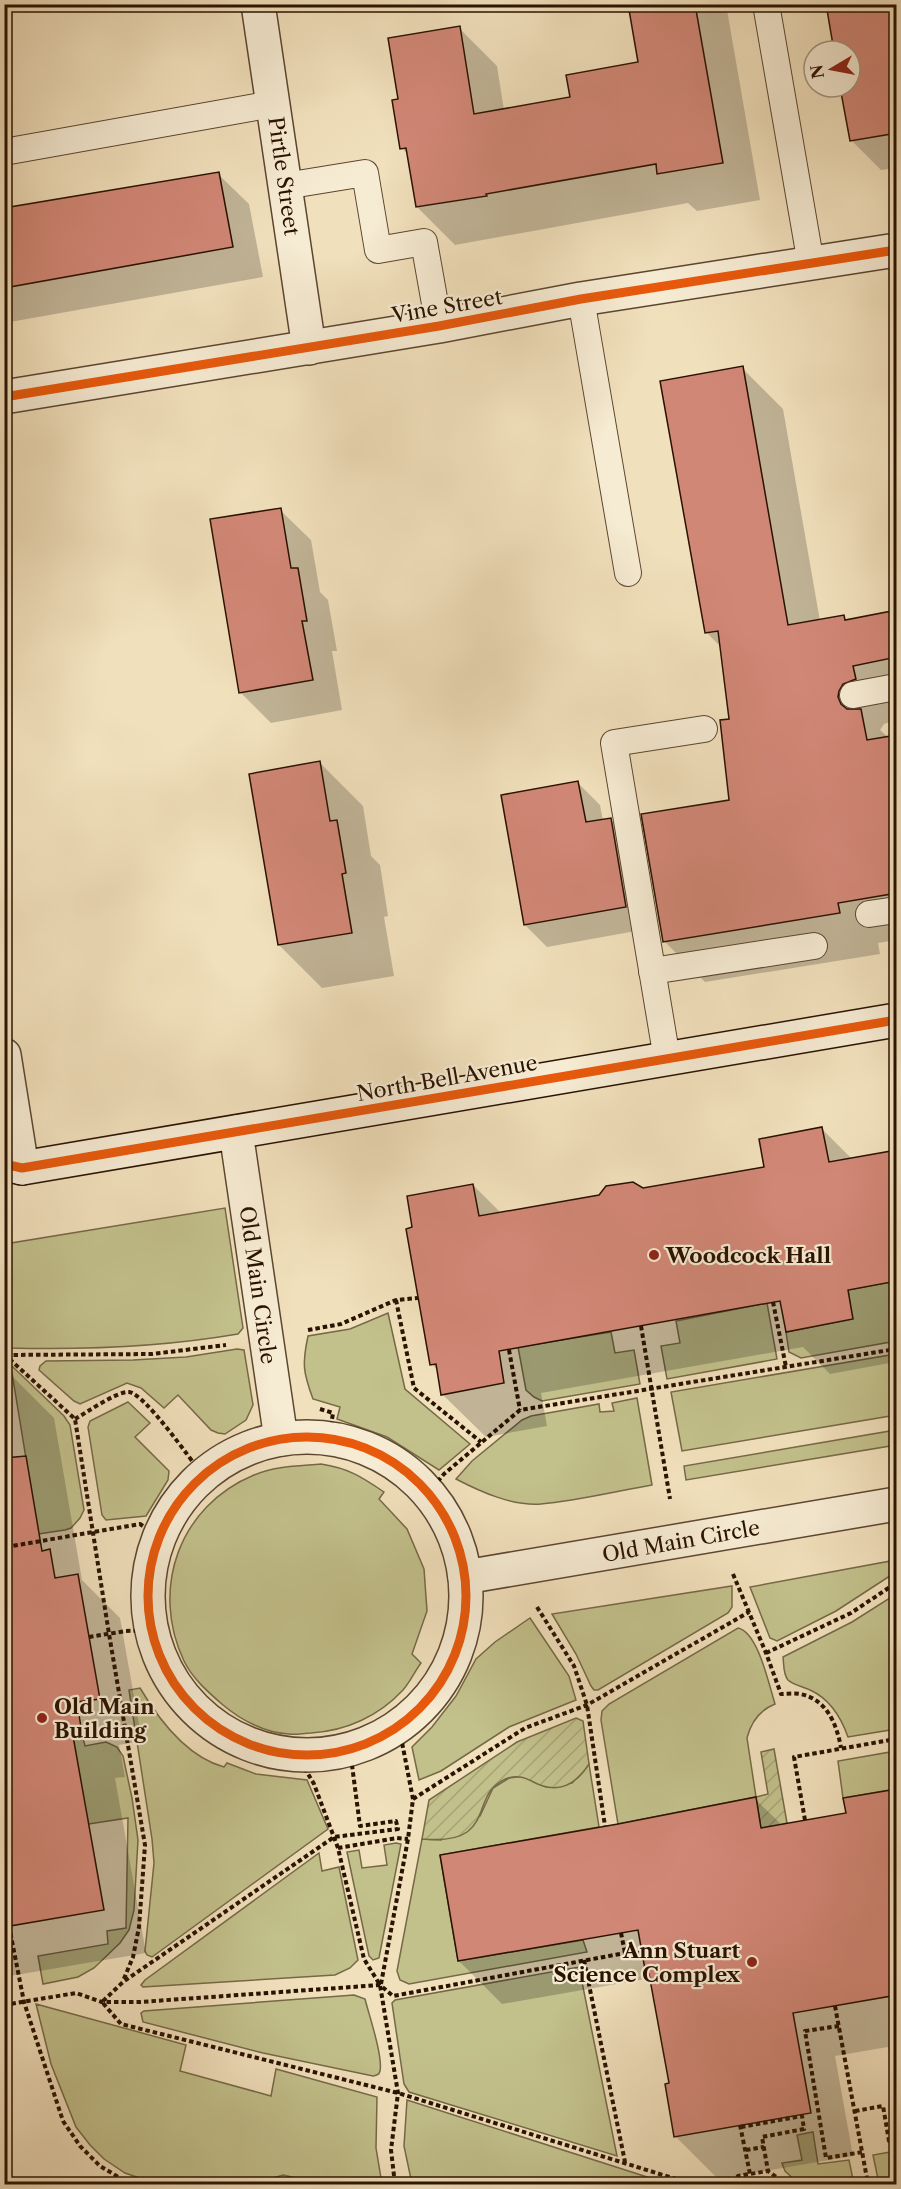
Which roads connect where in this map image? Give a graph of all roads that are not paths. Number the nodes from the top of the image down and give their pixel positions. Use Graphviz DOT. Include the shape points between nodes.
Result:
graph roads {
  1 [pos="258,4"];
  2 [pos="766,4"];
  3 [pos="273,104"];
  4 [pos="4,152"];
  5 [pos="285,186"];
  6 [pos="897,250"];
  7 [pos="811,264"];
  8 [pos="582,299"];
  9 [pos="439,326"];
  10 [pos="309,348"];
  11 [pos="4,397"];
  12 [pos="628,573"];
  13 [pos="897,687"];
  14 [pos="853,695"];
  15 [pos="704,729"];
  16 [pos="897,910"];
  17 [pos="869,915"];
  18 [pos="814,946"];
  19 [pos="652,971"];
  20 [pos="897,1020"];
  21 [pos="4,1055"];
  22 [pos="667,1059"];
  23 [pos="236,1132"];
  24 [pos="10,1171"];
  25 [pos="281,1438"];
  26 [pos="897,1504"];
  27 [pos="465,1577"];
  1 -- 3 [label="street, Pirtle Street"];
  2 -- 7 [label="lane"];
  3 -- 4 [label="lane"];
  3 -- 5 [label="street, Pirtle Street"];
  5 -- 9 [label="lane" via="365,173 378,250 424,242"];
  5 -- 10 [label="street, Pirtle Street"];
  6 -- 7 [label="street, Vine Street"];
  7 -- 8 [label="street, Vine Street"];
  8 -- 9 [label="street, Vine Street"];
  8 -- 12 [label="lane"];
  9 -- 10 [label="street, Vine Street"];
  10 -- 11 [label="street, Vine Street"];
  13 -- 14 [label="lane"];
  15 -- 19 [label="lane" via="614,743"];
  16 -- 17 [label="lane"];
  18 -- 19 [label="lane"];
  19 -- 22 [label="lane"];
  20 -- 22 [label="street, North Bell Avenue"];
  21 -- 24 [label="street"];
  22 -- 23 [label="street, North Bell Avenue"];
  23 -- 24 [label="street, North Bell Avenue"];
  23 -- 25 [label="street, Old Main Circle"];
  25 -- 27 [label="street" via="329,1438 357,1444 408,1472 449,1524 465,1565"];
  25 -- 27 [label="street" via="238,1452 202,1474 177,1505 159,1537 149,1582 152,1630 166,1669 189,1702 219,1729 256,1747 297,1755 323,1755 375,1741 399,1727 433,1694 456,1653 466,1606"];
  26 -- 27 [label="street, Old Main Circle"];
}
